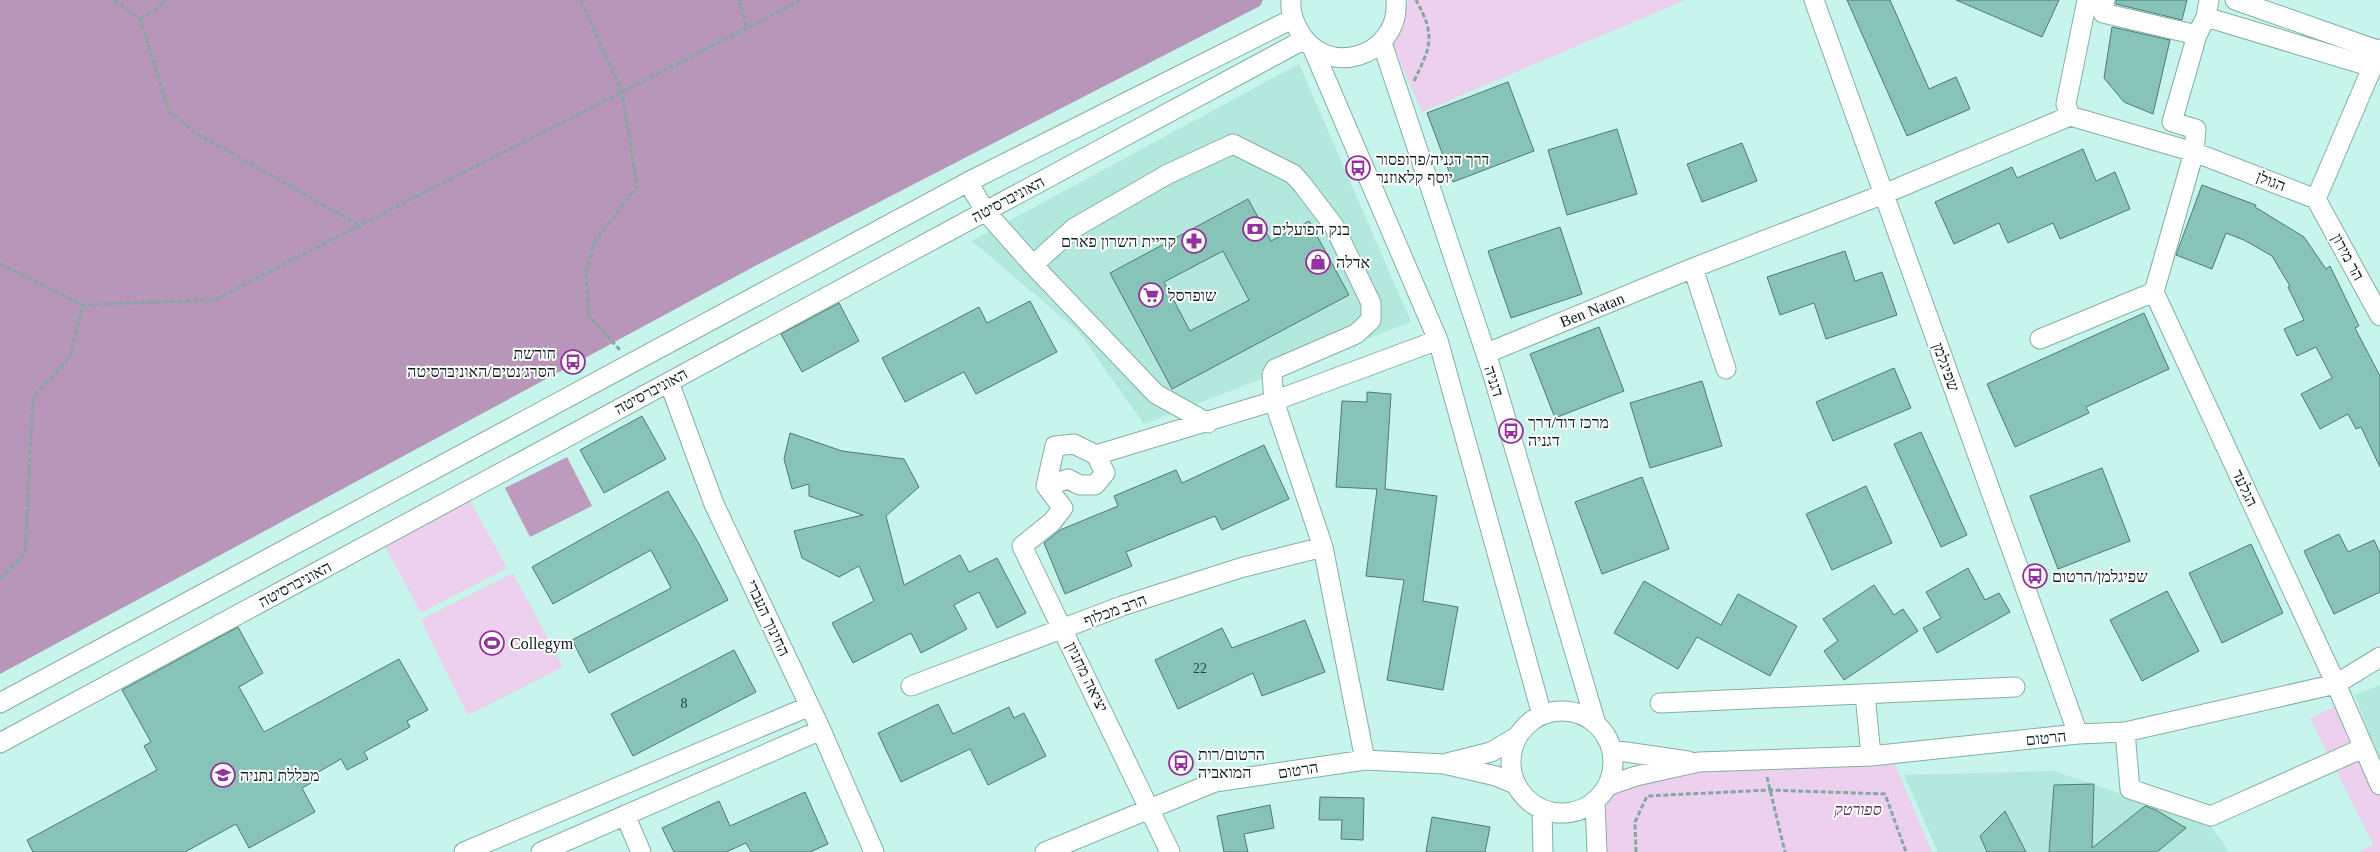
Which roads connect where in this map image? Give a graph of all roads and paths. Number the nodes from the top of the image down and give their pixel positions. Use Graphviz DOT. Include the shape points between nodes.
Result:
graph roads {
  1 [pos="114,0"];
  2 [pos="165,0"];
  3 [pos="582,0"];
  4 [pos="740,0"];
  5 [pos="802,0"];
  6 [pos="1291,0"];
  7 [pos="1396,0"];
  8 [pos="1814,0"];
  9 [pos="2086,0"];
  10 [pos="2105,0"];
  11 [pos="2235,0"];
  12 [pos="2207,8"];
  13 [pos="140,19"];
  14 [pos="1292,19"];
  15 [pos="747,28"];
  16 [pos="2197,35"];
  17 [pos="1382,42"];
  18 [pos="1308,44"];
  19 [pos="2378,54"];
  20 [pos="622,92"];
  21 [pos="2070,116"];
  22 [pos="2194,152"];
  23 [pos="968,182"];
  24 [pos="1884,194"];
  25 [pos="2316,198"];
  26 [pos="985,211"];
  27 [pos="360,226"];
  28 [pos="0,264"];
  29 [pos="1033,265"];
  30 [pos="1693,268"];
  31 [pos="2154,292"];
  32 [pos="83,305"];
  33 [pos="2380,316"];
  34 [pos="2040,339"];
  35 [pos="1438,340"];
  36 [pos="1492,351"];
  37 [pos="632,363"];
  38 [pos="1726,369"];
  39 [pos="669,382"];
  40 [pos="1274,401"];
  41 [pos="1208,423"];
  42 [pos="1096,455"];
  43 [pos="1046,486"];
  44 [pos="1323,547"];
  45 [pos="0,579"];
  46 [pos="1064,629"];
  47 [pos="2380,657"];
  48 [pos="2336,684"];
  49 [pos="911,686"];
  50 [pos="2015,687"];
  51 [pos="1865,694"];
  52 [pos="0,703"];
  53 [pos="1660,703"];
  54 [pos="810,706"];
  55 [pos="1542,715"];
  56 [pos="1596,724"];
  57 [pos="821,730"];
  58 [pos="2125,732"];
  59 [pos="2078,734"];
  60 [pos="1518,736"];
  61 [pos="0,743"];
  62 [pos="2363,748"];
  63 [pos="1612,750"];
  64 [pos="1871,756"];
  65 [pos="1366,760"];
  66 [pos="1762,760"];
  67 [pos="1699,762"];
  68 [pos="1444,764"];
  69 [pos="1515,784"];
  70 [pos="2380,786"];
  71 [pos="1770,790"];
  72 [pos="1601,793"];
  73 [pos="1150,809"];
  74 [pos="1542,810"];
  75 [pos="625,815"];
  76 [pos="464,852"];
  77 [pos="541,852"];
  78 [pos="641,852"];
  79 [pos="874,852"];
  80 [pos="1046,852"];
  81 [pos="1170,852"];
  82 [pos="1543,852"];
  83 [pos="1597,852"];
  84 [pos="1636,852"];
  85 [pos="1785,852"];
  86 [pos="1906,852"];
  1 -- 13 [label="path"];
  2 -- 13 [label="path" via="156,10"];
  3 -- 20 [label="path"];
  4 -- 15 [label="path"];
  5 -- 15 [label="path"];
  6 -- 14 [label="street"];
  7 -- 17 [label="street" via="1392,27"];
  8 -- 24 [label="street, שפיגלמן"];
  9 -- 21 [label="street" via="2066,104"];
  10 -- 16 [label="street" via="2103,13"];
  11 -- 19 [label="street"];
  12 -- 16 [label="street"];
  12 -- 19 [label="street"];
  13 -- 27 [label="path" via="168,110 194,132"];
  14 -- 18 [label="street"];
  14 -- 23 [label="street, האוניברסיטה"];
  15 -- 20 [label="path"];
  16 -- 22 [label="street" via="2172,122 2196,129"];
  17 -- 18 [label="street" via="1366,54 1348,58 1330,57"];
  17 -- 56 [label="street, דגניה" via="1492,372"];
  18 -- 26 [label="street, האוניברסיטה"];
  18 -- 35 [label="street"];
  19 -- 25 [label="street"];
  20 -- 27 [label="path"];
  20 -- 37 [label="path" via="637,187 595,241 586,272 589,316"];
  21 -- 22 [label="street, הגולן"];
  21 -- 24 [label="street"];
  22 -- 25 [label="street, הגולן"];
  22 -- 31 [label="street"];
  23 -- 26 [label="street"];
  23 -- 37 [label="street, האוניברסיטה"];
  24 -- 30 [label="street, Ben Natan"];
  24 -- 59 [label="street, שפיגלמן"];
  25 -- 33 [label="street, הר מירון"];
  26 -- 29 [label="street"];
  26 -- 39 [label="street, האוניברסיטה"];
  27 -- 32 [label="path" via="214,300"];
  28 -- 32 [label="path"];
  29 -- 40 [label="street" via="1074,228 1168,174 1234,144 1293,174 1334,226 1370,303 1371,320 1356,334 1275,369 1272,375"];
  29 -- 41 [label="street" via="1156,394"];
  30 -- 36 [label="street, Ben Natan"];
  30 -- 38 [label="street"];
  31 -- 34 [label="street"];
  31 -- 48 [label="street, הגלעד"];
  32 -- 45 [label="path" via="70,357 33,397 25,554"];
  35 -- 40 [label="street"];
  35 -- 55 [label="street"];
  37 -- 52 [label="street, האוניברסיטה"];
  39 -- 54 [label="street, החינוך העברי" via="714,504"];
  39 -- 61 [label="street, האוניברסיטה"];
  40 -- 41 [label="street"];
  40 -- 44 [label="street"];
  41 -- 42 [label="street"];
  42 -- 43 [label="street" via="1074,444 1055,446"];
  42 -- 43 [label="street" via="1106,473 1095,485 1068,479"];
  43 -- 46 [label="street, יציאה מחניון" via="1063,508 1052,522 1022,546"];
  44 -- 46 [label="street, הרב מכלוף" via="1222,574 1122,606"];
  44 -- 65 [label="street"];
  46 -- 49 [label="street, הרב מכלוף"];
  46 -- 73 [label="street, יציאה מחניון"];
  47 -- 48 [label="street, הרטום"];
  48 -- 58 [label="street, הרטום"];
  48 -- 62 [label="street, הגלעד"];
  50 -- 51 [label="street"];
  51 -- 53 [label="street"];
  51 -- 64 [label="street"];
  54 -- 57 [label="street, החינוך העברי"];
  54 -- 76 [label="street"];
  55 -- 56 [label="street" via="1560,711 1579,714"];
  55 -- 60 [label="street" via="1530,722"];
  56 -- 63 [label="street"];
  57 -- 75 [label="street"];
  57 -- 79 [label="street, החינוך העברי"];
  58 -- 59 [label="street, הרטום"];
  58 -- 62 [label="street" via="2130,789 2211,816"];
  59 -- 64 [label="street, הרטום"];
  60 -- 68 [label="street, הרטום" via="1491,752"];
  60 -- 69 [label="street" via="1510,760"];
  62 -- 70 [label="street, הגלעד"];
  63 -- 67 [label="street, הרטום"];
  63 -- 72 [label="street" via="1611,775"];
  64 -- 66 [label="street, הרטום"];
  65 -- 68 [label="street, הרטום"];
  65 -- 73 [label="street, הרטום" via="1215,782"];
  66 -- 67 [label="street, הרטום"];
  66 -- 71 [label="path"];
  67 -- 72 [label="street, הרטום" via="1636,776"];
  68 -- 69 [label="street, הרטום" via="1496,776"];
  69 -- 74 [label="street" via="1522,795"];
  71 -- 84 [label="path" via="1647,796 1635,822"];
  71 -- 85 [label="path"];
  71 -- 86 [label="path" via="1885,794"];
  72 -- 74 [label="street" via="1575,811 1553,813"];
  72 -- 83 [label="street"];
  73 -- 80 [label="street, הרטום"];
  73 -- 81 [label="street, יציאה מחניון"];
  74 -- 82 [label="street"];
  75 -- 77 [label="street"];
  75 -- 78 [label="street"];
}
